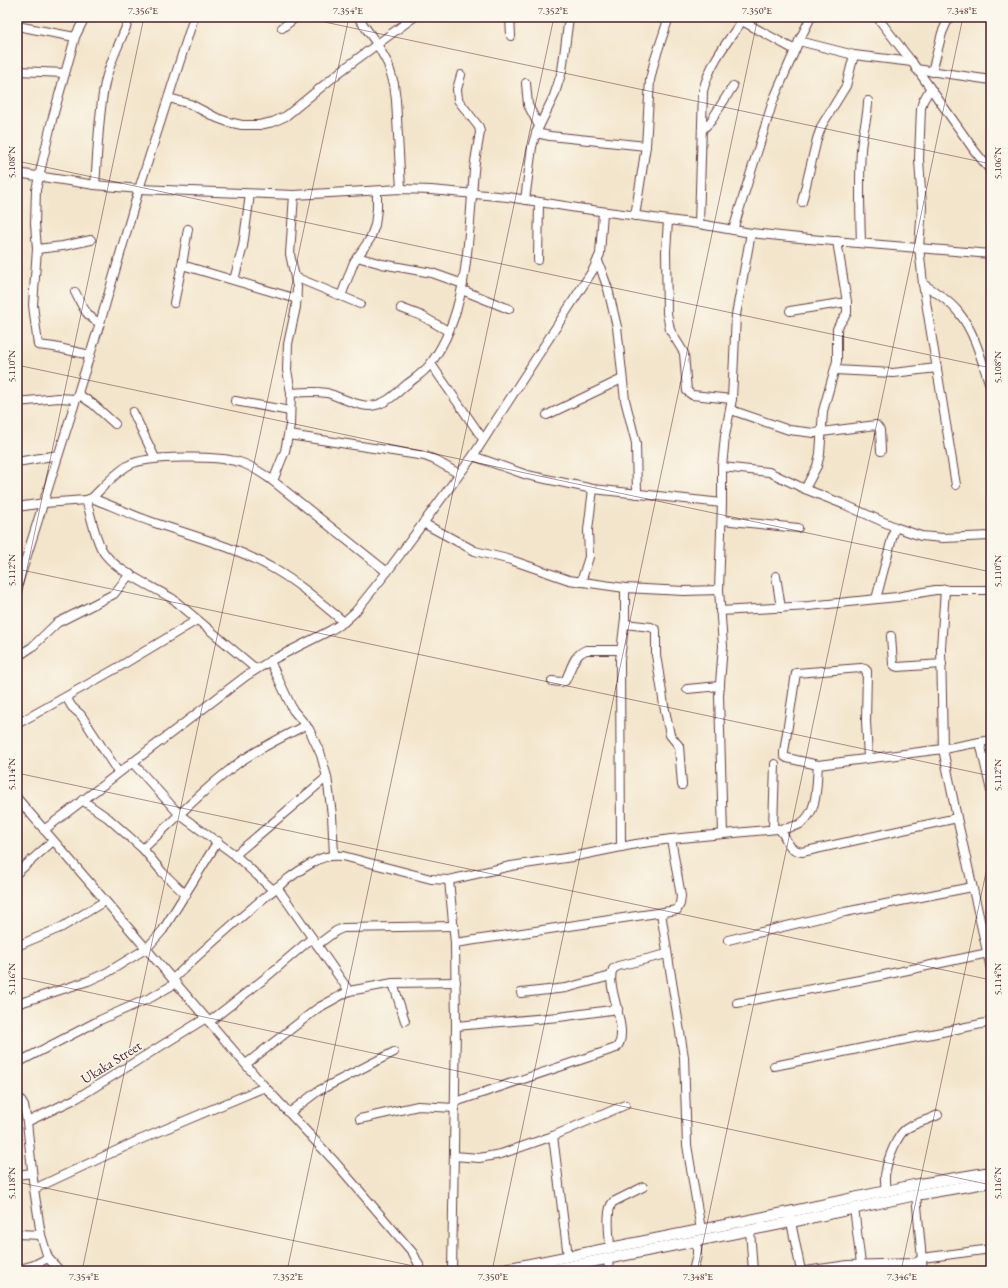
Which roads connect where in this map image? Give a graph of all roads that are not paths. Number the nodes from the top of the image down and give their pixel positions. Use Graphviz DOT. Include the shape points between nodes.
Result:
graph roads {
  1 [pos="85,17"];
  2 [pos="130,17"];
  3 [pos="194,17"];
  4 [pos="296,17"];
  5 [pos="358,17"];
  6 [pos="414,17"];
  7 [pos="510,17"];
  8 [pos="569,17"];
  9 [pos="669,17"];
  10 [pos="811,17"];
  11 [pos="877,17"];
  12 [pos="949,17"];
  13 [pos="738,19"];
  14 [pos="17,26"];
  15 [pos="282,28"];
  16 [pos="511,36"];
  17 [pos="75,37"];
  18 [pos="799,41"];
  19 [pos="377,44"];
  20 [pos="795,50"];
  21 [pos="854,55"];
  22 [pos="914,66"];
  23 [pos="17,71"];
  24 [pos="932,72"];
  25 [pos="65,73"];
  26 [pos="461,75"];
  27 [pos="991,80"];
  28 [pos="526,83"];
  29 [pos="733,86"];
  30 [pos="930,88"];
  31 [pos="169,98"];
  32 [pos="868,101"];
  33 [pos="538,130"];
  34 [pos="702,130"];
  35 [pos="646,146"];
  36 [pos="991,171"];
  37 [pos="17,173"];
  38 [pos="39,177"];
  39 [pos="95,185"];
  40 [pos="139,189"];
  41 [pos="401,189"];
  42 [pos="377,191"];
  43 [pos="250,194"];
  44 [pos="473,194"];
  45 [pos="294,196"];
  46 [pos="525,200"];
  47 [pos="539,202"];
  48 [pos="802,202"];
  49 [pos="603,212"];
  50 [pos="635,216"];
  51 [pos="668,220"];
  52 [pos="699,224"];
  53 [pos="188,229"];
  54 [pos="733,230"];
  55 [pos="752,233"];
  56 [pos="91,240"];
  57 [pos="837,241"];
  58 [pos="861,243"];
  59 [pos="919,247"];
  60 [pos="37,249"];
  61 [pos="991,254"];
  62 [pos="357,257"];
  63 [pos="538,260"];
  64 [pos="598,262"];
  65 [pos="182,265"];
  66 [pos="295,277"];
  67 [pos="234,280"];
  68 [pos="923,284"];
  69 [pos="463,287"];
  70 [pos="75,292"];
  71 [pos="341,296"];
  72 [pos="296,299"];
  73 [pos="847,302"];
  74 [pos="174,303"];
  75 [pos="360,304"];
  76 [pos="401,308"];
  77 [pos="509,309"];
  78 [pos="790,311"];
  79 [pos="100,322"];
  80 [pos="448,331"];
  81 [pos="90,355"];
  82 [pos="431,364"];
  83 [pos="937,368"];
  84 [pos="835,370"];
  85 [pos="622,379"];
  86 [pos="991,388"];
  87 [pos="291,392"];
  88 [pos="77,396"];
  89 [pos="732,399"];
  90 [pos="235,401"];
  91 [pos="17,402"];
  92 [pos="731,410"];
  93 [pos="290,411"];
  94 [pos="133,412"];
  95 [pos="547,415"];
  96 [pos="115,424"];
  97 [pos="822,432"];
  98 [pos="289,435"];
  99 [pos="483,439"];
  100 [pos="881,451"];
  101 [pos="58,455"];
  102 [pos="473,456"];
  103 [pos="155,458"];
  104 [pos="17,462"];
  105 [pos="722,467"];
  106 [pos="459,474"];
  107 [pos="274,481"];
  108 [pos="956,485"];
  109 [pos="805,489"];
  110 [pos="593,490"];
  111 [pos="637,494"];
  112 [pos="89,499"];
  113 [pos="44,503"];
  114 [pos="722,503"];
  115 [pos="17,507"];
  116 [pos="722,520"];
  117 [pos="423,523"];
  118 [pos="895,527"];
  119 [pos="798,528"];
  120 [pos="991,536"];
  121 [pos="387,572"];
  122 [pos="130,574"];
  123 [pos="776,576"];
  124 [pos="581,582"];
  125 [pos="17,586"];
  126 [pos="625,588"];
  127 [pos="945,589"];
  128 [pos="719,590"];
  129 [pos="991,590"];
  130 [pos="876,599"];
  131 [pos="781,608"];
  132 [pos="720,611"];
  133 [pos="197,620"];
  134 [pos="344,622"];
  135 [pos="625,624"];
  136 [pos="891,636"];
  137 [pos="620,650"];
  138 [pos="17,657"];
  139 [pos="270,661"];
  140 [pos="942,664"];
  141 [pos="256,669"];
  142 [pos="552,680"];
  143 [pos="720,686"];
  144 [pos="687,689"];
  145 [pos="66,697"];
  146 [pos="17,724"];
  147 [pos="306,725"];
  148 [pos="991,740"];
  149 [pos="980,742"];
  150 [pos="943,749"];
  151 [pos="868,758"];
  152 [pos="132,762"];
  153 [pos="775,764"];
  154 [pos="818,765"];
  155 [pos="118,772"];
  156 [pos="327,778"];
  157 [pos="682,785"];
  158 [pos="991,791"];
  159 [pos="17,798"];
  160 [pos="82,800"];
  161 [pos="180,815"];
  162 [pos="956,818"];
  163 [pos="776,829"];
  164 [pos="44,830"];
  165 [pos="722,834"];
  166 [pos="671,839"];
  167 [pos="53,841"];
  168 [pos="218,841"];
  169 [pos="621,847"];
  170 [pos="143,849"];
  171 [pos="235,855"];
  172 [pos="334,855"];
  173 [pos="17,873"];
  174 [pos="449,880"];
  175 [pos="972,887"];
  176 [pos="275,889"];
  177 [pos="186,895"];
  178 [pos="105,902"];
  179 [pos="660,913"];
  180 [pos="454,926"];
  181 [pos="312,938"];
  182 [pos="728,940"];
  183 [pos="455,943"];
  184 [pos="317,945"];
  185 [pos="17,946"];
  186 [pos="147,948"];
  187 [pos="988,953"];
  188 [pos="667,954"];
  189 [pos="991,969"];
  190 [pos="611,976"];
  191 [pos="174,981"];
  192 [pos="456,982"];
  193 [pos="393,983"];
  194 [pos="349,991"];
  195 [pos="521,993"];
  196 [pos="737,1003"];
  197 [pos="17,1004"];
  198 [pos="618,1009"];
  199 [pos="207,1020"];
  200 [pos="405,1021"];
  201 [pos="991,1022"];
  202 [pos="456,1026"];
  203 [pos="394,1052"];
  204 [pos="17,1063"];
  205 [pos="246,1064"];
  206 [pos="774,1066"];
  207 [pos="265,1087"];
  208 [pos="17,1094"];
  209 [pos="455,1105"];
  210 [pos="625,1105"];
  211 [pos="289,1113"];
  212 [pos="938,1115"];
  213 [pos="360,1119"];
  214 [pos="27,1122"];
  215 [pos="553,1136"];
  216 [pos="454,1156"];
  217 [pos="991,1172"];
  218 [pos="32,1173"];
  219 [pos="17,1175"];
  220 [pos="991,1182"];
  221 [pos="643,1187"];
  222 [pos="34,1189"];
  223 [pos="886,1192"];
  224 [pos="916,1195"];
  225 [pos="854,1208"];
  226 [pos="790,1217"];
  227 [pos="701,1230"];
  228 [pos="750,1230"];
  229 [pos="17,1234"];
  230 [pos="41,1235"];
  231 [pos="697,1241"];
  232 [pos="610,1248"];
  233 [pos="991,1249"];
  234 [pos="568,1257"];
  235 [pos="48,1258"];
  236 [pos="922,1258"];
  237 [pos="608,1259"];
  238 [pos="861,1264"];
  239 [pos="22,1270"];
  240 [pos="553,1270"];
  241 [pos="60,1271"];
  242 [pos="422,1271"];
  243 [pos="452,1271"];
  244 [pos="495,1271"];
  245 [pos="609,1271"];
  246 [pos="693,1271"];
  247 [pos="753,1271"];
  248 [pos="801,1271"];
  249 [pos="806,1271"];
  250 [pos="923,1271"];
  1 -- 17 [label="street"];
  2 -- 39 [label="street" via="105,83"];
  3 -- 31 [label="street"];
  4 -- 15 [label="street"];
  5 -- 19 [label="street"];
  6 -- 19 [label="street"];
  7 -- 16 [label="street"];
  8 -- 33 [label="street" via="562,71 554,96"];
  9 -- 35 [label="street" via="650,80"];
  10 -- 18 [label="street"];
  11 -- 22 [label="street"];
  12 -- 24 [label="street"];
  13 -- 20 [label="street"];
  13 -- 34 [label="street" via="707,76 703,92"];
  14 -- 17 [label="street"];
  17 -- 25 [label="street"];
  18 -- 20 [label="street"];
  18 -- 21 [label="street"];
  19 -- 31 [label="street" via="286,116 273,122 259,125 228,122 190,104"];
  19 -- 41 [label="street" via="388,64 394,84"];
  20 -- 54 [label="street" via="773,101"];
  21 -- 22 [label="street"];
  21 -- 48 [label="street" via="846,86 817,138"];
  22 -- 24 [label="street"];
  22 -- 30 [label="street"];
  23 -- 25 [label="street"];
  24 -- 27 [label="street"];
  25 -- 38 [label="street"];
  26 -- 44 [label="street" via="457,89 458,100 479,127 480,132"];
  28 -- 33 [label="street" via="528,106"];
  29 -- 34 [label="street" via="711,121"];
  30 -- 36 [label="street"];
  30 -- 59 [label="street" via="921,108 919,158 922,207"];
  31 -- 40 [label="street"];
  32 -- 58 [label="street" via="868,117 861,151"];
  33 -- 35 [label="street" via="550,136"];
  33 -- 46 [label="street" via="532,147"];
  34 -- 52 [label="street"];
  35 -- 50 [label="street"];
  37 -- 38 [label="street"];
  38 -- 39 [label="street"];
  38 -- 60 [label="street" via="36,190"];
  39 -- 40 [label="street"];
  40 -- 43 [label="street"];
  40 -- 79 [label="street"];
  41 -- 42 [label="street"];
  41 -- 44 [label="street"];
  42 -- 45 [label="street"];
  42 -- 62 [label="street" via="375,225 370,239"];
  43 -- 45 [label="street"];
  43 -- 67 [label="street" via="243,246"];
  44 -- 46 [label="street"];
  44 -- 69 [label="street"];
  45 -- 66 [label="street" via="290,254"];
  46 -- 47 [label="street"];
  47 -- 49 [label="street"];
  47 -- 63 [label="street"];
  49 -- 50 [label="street"];
  49 -- 64 [label="street"];
  50 -- 51 [label="street"];
  51 -- 52 [label="street"];
  51 -- 89 [label="street" via="666,313 670,330 684,353 686,391 692,395"];
  52 -- 54 [label="street"];
  53 -- 65 [label="street"];
  54 -- 55 [label="street"];
  55 -- 57 [label="street"];
  55 -- 89 [label="street" via="736,315"];
  56 -- 60 [label="street"];
  57 -- 58 [label="street"];
  57 -- 73 [label="street"];
  58 -- 59 [label="street"];
  59 -- 61 [label="street"];
  59 -- 68 [label="street"];
  60 -- 81 [label="street" via="33,305 38,345"];
  62 -- 69 [label="street" via="432,273"];
  62 -- 71 [label="street"];
  64 -- 85 [label="street" via="617,327"];
  64 -- 99 [label="street"];
  65 -- 67 [label="street"];
  65 -- 74 [label="street"];
  66 -- 71 [label="street"];
  66 -- 72 [label="street"];
  67 -- 72 [label="street"];
  68 -- 83 [label="street"];
  68 -- 86 [label="street" via="945,298 966,322"];
  69 -- 77 [label="street"];
  69 -- 80 [label="street"];
  70 -- 79 [label="street" via="89,317"];
  71 -- 75 [label="street"];
  72 -- 87 [label="street" via="286,370"];
  73 -- 78 [label="street"];
  73 -- 84 [label="street" via="847,313 837,329"];
  76 -- 80 [label="street" via="422,316"];
  79 -- 81 [label="street"];
  80 -- 82 [label="street"];
  81 -- 88 [label="street"];
  82 -- 87 [label="street" via="381,404 360,405 319,392"];
  82 -- 99 [label="street"];
  83 -- 84 [label="street" via="893,373"];
  83 -- 108 [label="street"];
  84 -- 97 [label="street" via="825,402"];
  85 -- 95 [label="street"];
  85 -- 111 [label="street" via="636,443"];
  87 -- 93 [label="street"];
  88 -- 91 [label="street"];
  88 -- 96 [label="street" via="94,404"];
  88 -- 101 [label="street"];
  89 -- 92 [label="street"];
  90 -- 93 [label="street"];
  92 -- 97 [label="street" via="789,430"];
  92 -- 105 [label="street"];
  93 -- 98 [label="street"];
  94 -- 103 [label="street"];
  97 -- 100 [label="street" via="876,425 880,430"];
  97 -- 109 [label="street" via="817,466"];
  98 -- 106 [label="street" via="425,456"];
  98 -- 107 [label="street"];
  99 -- 102 [label="street"];
  101 -- 104 [label="street"];
  101 -- 113 [label="street"];
  102 -- 106 [label="street"];
  102 -- 110 [label="street" via="527,475"];
  103 -- 107 [label="street" via="226,458 255,469"];
  103 -- 112 [label="street" via="141,460 125,467"];
  105 -- 109 [label="street" via="769,472"];
  105 -- 114 [label="street"];
  106 -- 117 [label="street"];
  107 -- 121 [label="street"];
  109 -- 118 [label="street"];
  110 -- 111 [label="street"];
  110 -- 124 [label="street" via="588,526 589,557"];
  111 -- 114 [label="street"];
  112 -- 113 [label="street"];
  112 -- 122 [label="street" via="101,547 106,556"];
  112 -- 134 [label="street" via="223,545 253,558 297,582"];
  113 -- 115 [label="street"];
  113 -- 125 [label="street"];
  114 -- 116 [label="street"];
  116 -- 119 [label="street"];
  116 -- 128 [label="street"];
  117 -- 121 [label="street"];
  117 -- 124 [label="street" via="475,551"];
  118 -- 120 [label="street" via="922,536 943,538"];
  118 -- 130 [label="street"];
  121 -- 134 [label="street"];
  122 -- 133 [label="street" via="159,590"];
  122 -- 138 [label="street" via="114,594 57,623 32,647"];
  123 -- 131 [label="street"];
  124 -- 126 [label="street"];
  126 -- 128 [label="street"];
  126 -- 135 [label="street"];
  127 -- 129 [label="street"];
  127 -- 130 [label="street"];
  127 -- 140 [label="street"];
  128 -- 132 [label="street"];
  130 -- 131 [label="street"];
  131 -- 132 [label="street"];
  132 -- 143 [label="street" via="723,646"];
  133 -- 141 [label="street"];
  133 -- 145 [label="street"];
  134 -- 139 [label="street"];
  135 -- 137 [label="street"];
  135 -- 157 [label="street" via="656,630 656,655 664,705 670,735 678,746"];
  136 -- 140 [label="street" via="895,666"];
  137 -- 142 [label="street" via="586,650 574,660 565,681"];
  137 -- 169 [label="street"];
  139 -- 141 [label="street"];
  139 -- 147 [label="street" via="293,710"];
  140 -- 150 [label="street"];
  141 -- 152 [label="street"];
  143 -- 144 [label="street"];
  143 -- 165 [label="street"];
  145 -- 146 [label="street"];
  145 -- 155 [label="street"];
  147 -- 156 [label="street" via="321,755"];
  147 -- 161 [label="street" via="242,761 212,784"];
  148 -- 149 [label="street"];
  149 -- 150 [label="street"];
  149 -- 158 [label="street"];
  150 -- 151 [label="street"];
  150 -- 162 [label="street"];
  151 -- 154 [label="street"];
  151 -- 154 [label="street" via="865,668 799,672 795,675 784,756"];
  152 -- 155 [label="street"];
  152 -- 161 [label="street"];
  153 -- 163 [label="street"];
  154 -- 163 [label="street" via="814,804 808,816 800,824"];
  155 -- 160 [label="street"];
  156 -- 171 [label="street"];
  156 -- 172 [label="street"];
  159 -- 164 [label="street"];
  160 -- 164 [label="street"];
  160 -- 170 [label="street" via="108,818"];
  161 -- 168 [label="street"];
  161 -- 170 [label="street"];
  162 -- 163 [label="street" via="802,852 794,851 788,846 785,836"];
  162 -- 175 [label="street"];
  163 -- 165 [label="street"];
  164 -- 167 [label="street"];
  165 -- 166 [label="street"];
  166 -- 169 [label="street"];
  166 -- 179 [label="street" via="681,896 680,904 677,910"];
  167 -- 173 [label="street"];
  167 -- 178 [label="street"];
  168 -- 171 [label="street"];
  168 -- 177 [label="street"];
  169 -- 174 [label="street" via="511,866"];
  170 -- 177 [label="street"];
  171 -- 176 [label="street"];
  172 -- 174 [label="street" via="431,879"];
  172 -- 176 [label="street" via="314,862"];
  174 -- 180 [label="street"];
  175 -- 182 [label="street" via="845,912"];
  175 -- 187 [label="street"];
  176 -- 181 [label="street"];
  176 -- 191 [label="street" via="218,937"];
  177 -- 186 [label="street" via="164,930"];
  178 -- 185 [label="street" via="62,927"];
  178 -- 186 [label="street"];
  179 -- 183 [label="street"];
  179 -- 188 [label="street"];
  180 -- 183 [label="street"];
  180 -- 184 [label="street" via="343,928"];
  181 -- 184 [label="street"];
  181 -- 199 [label="street, Ukaka Street" via="264,979"];
  183 -- 192 [label="street"];
  184 -- 194 [label="street"];
  186 -- 191 [label="street"];
  186 -- 197 [label="street" via="88,981"];
  187 -- 189 [label="street"];
  187 -- 196 [label="street"];
  188 -- 190 [label="street" via="618,966 613,969"];
  188 -- 227 [label="street" via="684,1057 687,1145"];
  190 -- 195 [label="street" via="566,988"];
  190 -- 198 [label="street"];
  191 -- 199 [label="street"];
  191 -- 204 [label="street" via="152,997 100,1020"];
  192 -- 193 [label="street"];
  192 -- 202 [label="street"];
  193 -- 194 [label="street"];
  193 -- 200 [label="street"];
  194 -- 205 [label="street" via="318,1008"];
  198 -- 202 [label="street"];
  198 -- 209 [label="street" via="621,1038 616,1048"];
  199 -- 205 [label="street"];
  199 -- 214 [label="street, Ukaka Street" via="77,1098"];
  201 -- 206 [label="street"];
  202 -- 209 [label="street"];
  203 -- 211 [label="street" via="318,1091"];
  205 -- 207 [label="street"];
  207 -- 211 [label="street"];
  207 -- 222 [label="street" via="137,1141"];
  208 -- 214 [label="street" via="24,1106"];
  209 -- 213 [label="street" via="418,1106"];
  209 -- 216 [label="street"];
  210 -- 215 [label="street"];
  211 -- 242 [label="street" via="413,1253"];
  212 -- 223 [label="street" via="903,1132 894,1146 886,1170"];
  214 -- 218 [label="street"];
  215 -- 216 [label="street" via="490,1157"];
  215 -- 234 [label="street"];
  216 -- 243 [label="street"];
  217 -- 223 [label="main road"];
  218 -- 219 [label="street"];
  218 -- 222 [label="street"];
  220 -- 224 [label="main road"];
  221 -- 232 [label="street" via="611,1205 608,1218"];
  222 -- 230 [label="street"];
  223 -- 226 [label="main road"];
  224 -- 225 [label="main road"];
  224 -- 236 [label="street"];
  225 -- 226 [label="main road"];
  225 -- 238 [label="street"];
  226 -- 227 [label="main road"];
  226 -- 228 [label="main road"];
  226 -- 248 [label="street"];
  227 -- 232 [label="main road"];
  228 -- 231 [label="main road"];
  228 -- 247 [label="street"];
  229 -- 230 [label="street"];
  230 -- 235 [label="street"];
  231 -- 237 [label="main road"];
  231 -- 246 [label="street" via="698,1255"];
  232 -- 234 [label="main road"];
  233 -- 236 [label="street"];
  234 -- 244 [label="main road"];
  235 -- 239 [label="street"];
  235 -- 241 [label="street"];
  236 -- 238 [label="street" via="911,1263"];
  236 -- 250 [label="street"];
  237 -- 240 [label="main road"];
  237 -- 245 [label="street"];
  238 -- 249 [label="street"];
}
